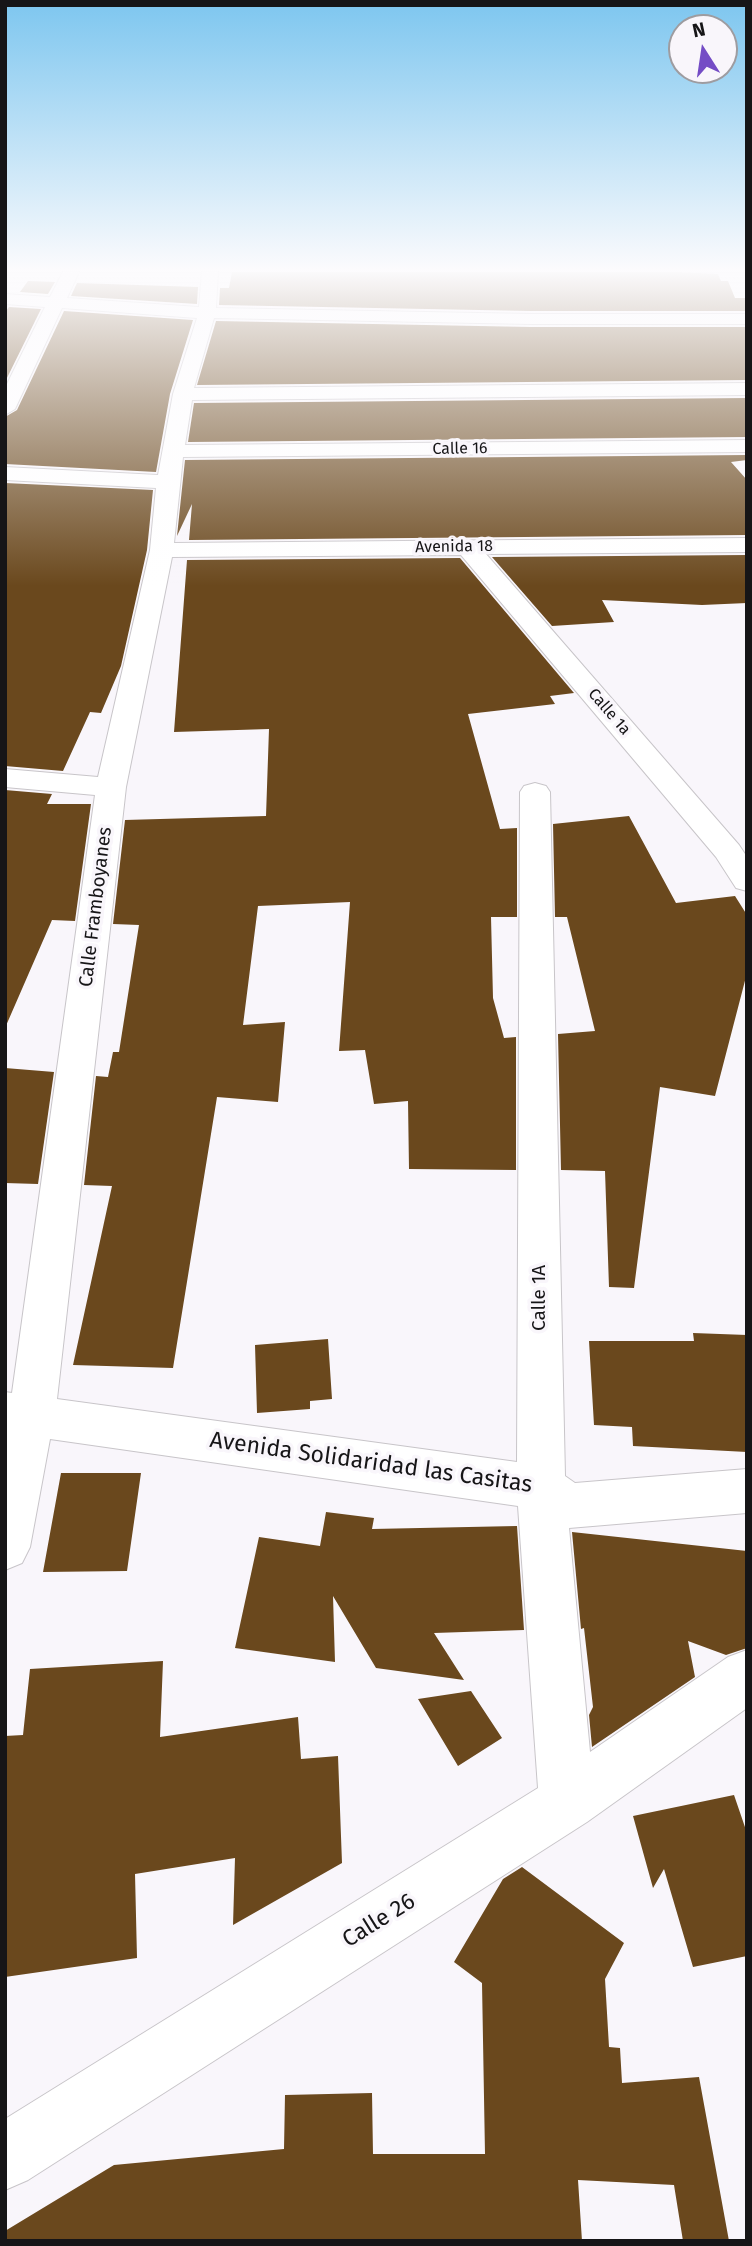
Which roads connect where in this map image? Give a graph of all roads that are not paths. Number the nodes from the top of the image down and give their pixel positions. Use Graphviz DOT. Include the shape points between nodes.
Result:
graph roads {
  1 [pos="20,377"];
  2 [pos="188,377"];
  3 [pos="747,389"];
  4 [pos="183,394"];
  5 [pos="5,409"];
  6 [pos="747,446"];
  7 [pos="171,466"];
  8 [pos="5,473"];
  9 [pos="747,545"];
  10 [pos="467,547"];
  11 [pos="162,550"];
  12 [pos="5,778"];
  13 [pos="111,787"];
  14 [pos="535,792"];
  15 [pos="747,881"];
  16 [pos="18,1413"];
  17 [pos="541,1487"];
  18 [pos="747,1491"];
  19 [pos="5,1547"];
  20 [pos="747,1676"];
  21 [pos="567,1802"];
  22 [pos="5,2157"];
  1 -- 5 [label="street"];
  2 -- 4 [label="street, Calle Framboyanes"];
  3 -- 4 [label="street"];
  4 -- 7 [label="street, Calle Framboyanes"];
  6 -- 7 [label="street, Calle 16"];
  7 -- 8 [label="street, Calle 16"];
  7 -- 11 [label="street, Calle Framboyanes"];
  9 -- 10 [label="street, Avenida 18"];
  10 -- 11 [label="street, Avenida 18"];
  10 -- 15 [label="street, Calle 1a" via="728,852"];
  11 -- 13 [label="street, Calle Framboyanes"];
  12 -- 13 [label="street"];
  13 -- 16 [label="street, Calle Framboyanes"];
  14 -- 17 [label="street, Calle 1A"];
  16 -- 17 [label="street, Avenida Solidaridad las Casitas"];
  16 -- 19 [label="street, Calle Framboyanes"];
  17 -- 18 [label="street, Avenida Solidaridad las Casitas" via="568,1506"];
  17 -- 21 [label="street, Calle 1A"];
  20 -- 21 [label="street, Calle 26"];
  21 -- 22 [label="street, Calle 26"];
}
